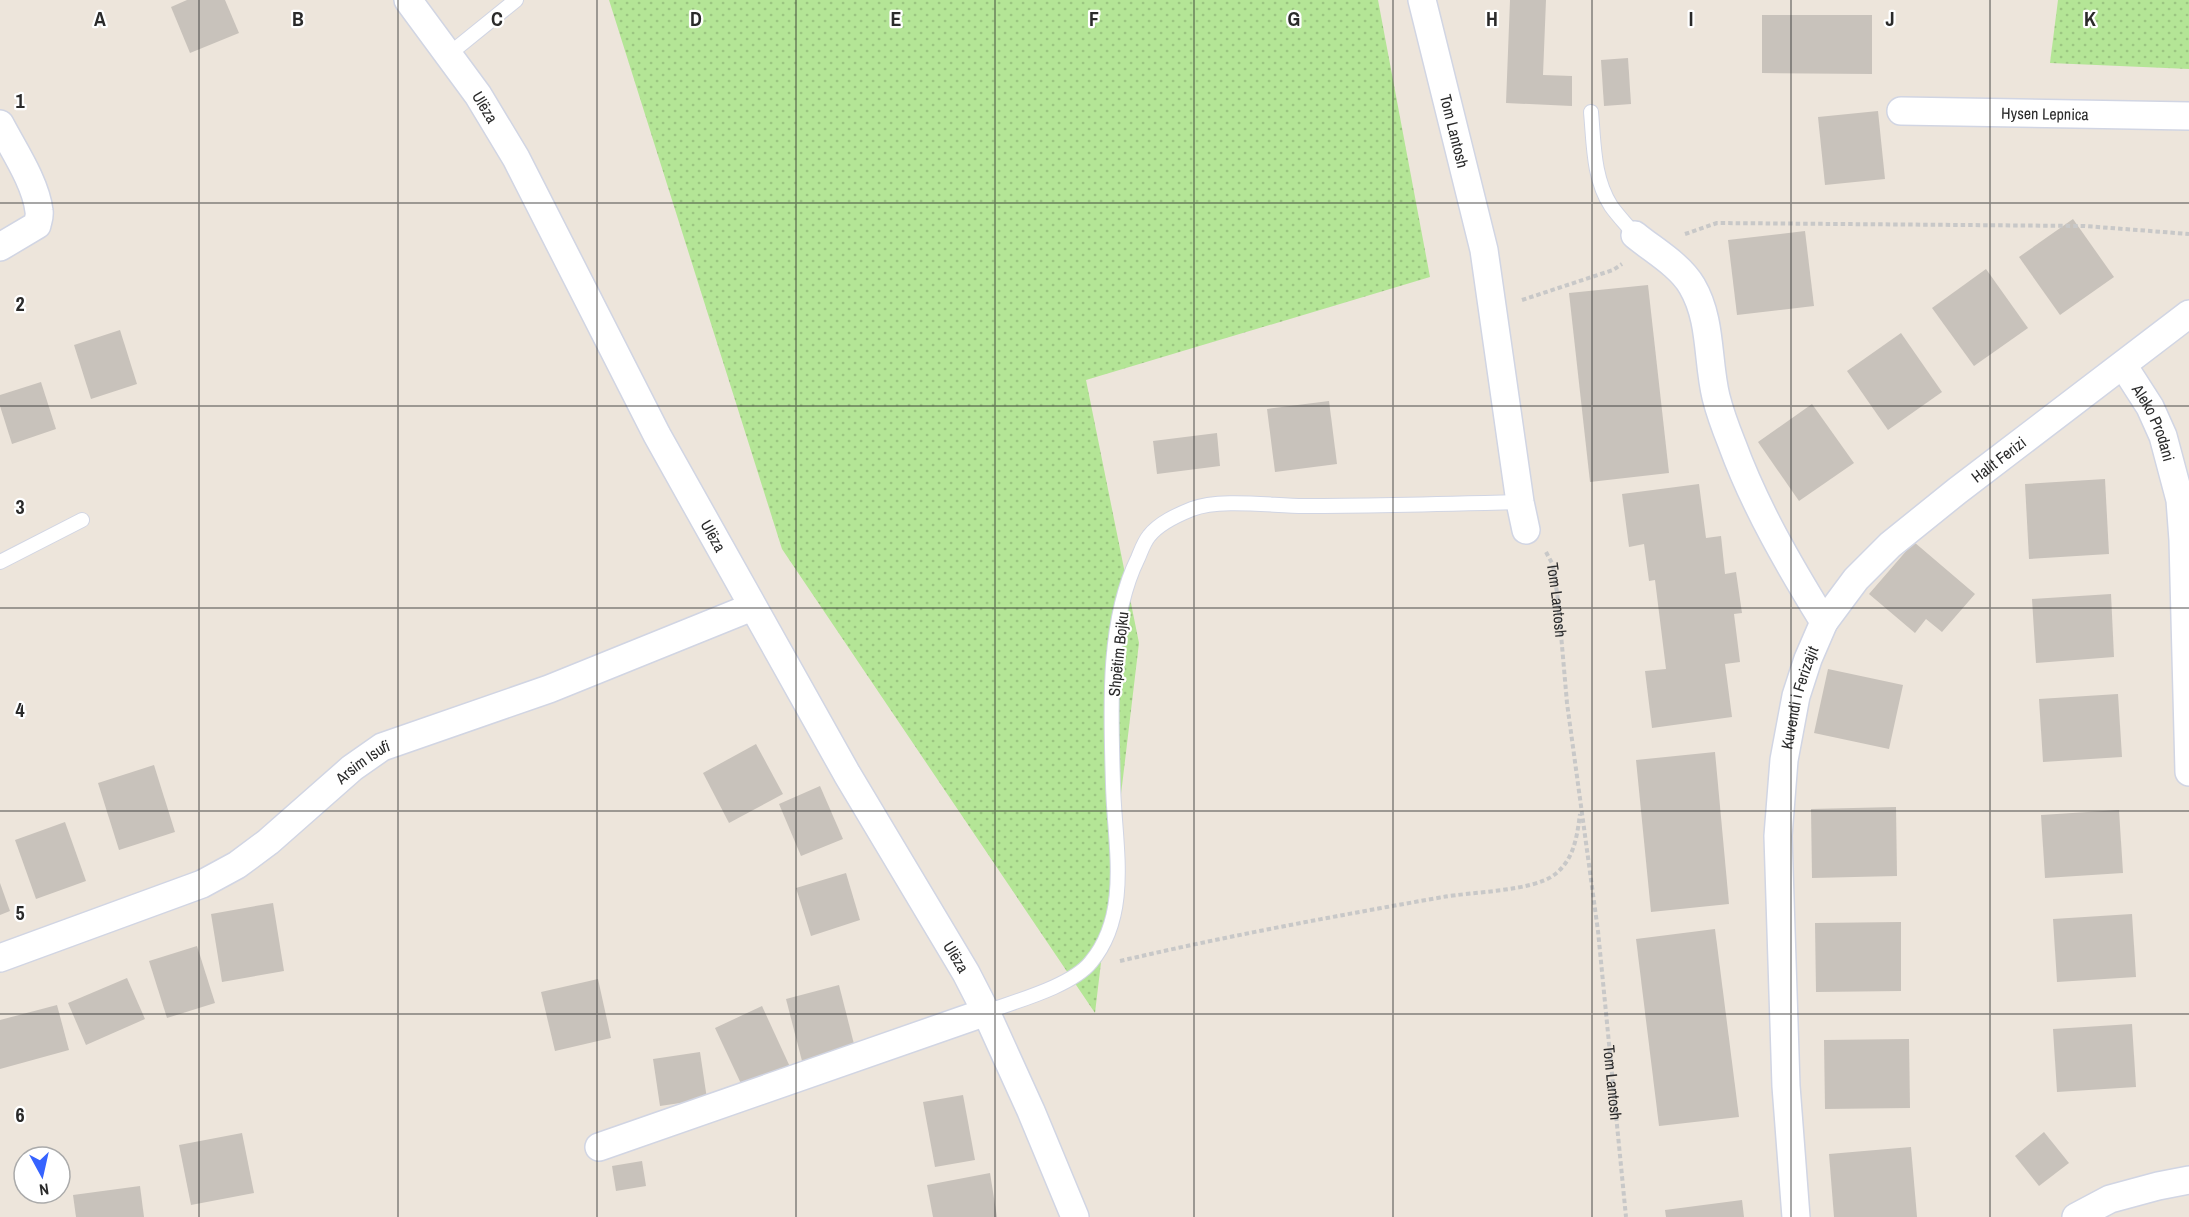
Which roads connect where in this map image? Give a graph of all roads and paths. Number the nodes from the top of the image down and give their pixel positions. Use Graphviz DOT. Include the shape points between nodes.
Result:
graph roads {
  1 [pos="408,0"];
  2 [pos="516,0"];
  3 [pos="1422,0"];
  4 [pos="448,55"];
  5 [pos="1901,111"];
  6 [pos="1591,112"];
  7 [pos="2189,116"];
  8 [pos="0,124"];
  9 [pos="2189,234"];
  10 [pos="1642,240"];
  11 [pos="0,247"];
  12 [pos="1494,310"];
  13 [pos="2189,314"];
  14 [pos="2123,365"];
  15 [pos="1520,502"];
  16 [pos="82,520"];
  17 [pos="1526,530"];
  18 [pos="0,562"];
  19 [pos="752,607"];
  20 [pos="1824,622"];
  21 [pos="2189,772"];
  22 [pos="1581,807"];
  23 [pos="0,958"];
  24 [pos="1110,965"];
  25 [pos="986,1012"];
  26 [pos="599,1147"];
  27 [pos="2189,1180"];
  28 [pos="1075,1217"];
  29 [pos="1626,1217"];
  30 [pos="1796,1217"];
  31 [pos="2076,1217"];
  1 -- 4 [label="street, Ulëza"];
  2 -- 4 [label="lane"];
  3 -- 12 [label="street, Tom Lantosh" via="1484,250"];
  4 -- 19 [label="street, Ulëza" via="516,158 624,374"];
  5 -- 7 [label="street, Hysen Lepnica"];
  6 -- 10 [label="lane" via="1602,188 1612,206"];
  8 -- 11 [label="street" via="26,173 40,214 37,225"];
  9 -- 10 [label="path" via="2085,226 1717,223"];
  10 -- 12 [label="path" via="1613,270"];
  10 -- 20 [label="street" via="1692,284 1701,305 1716,397 1731,443 1751,493"];
  12 -- 15 [label="street, Tom Lantosh"];
  13 -- 14 [label="street, Halit Ferizi"];
  14 -- 20 [label="street, Halit Ferizi" via="1890,545 1856,579"];
  14 -- 21 [label="street, Aleko Prodani" via="2163,436 2180,500"];
  15 -- 17 [label="street, Tom Lantosh"];
  15 -- 25 [label="lane, Shpëtim Bojku" via="1232,504 1195,508 1169,519 1148,537 1132,570 1119,622 1113,676 1118,875 1115,912 1105,941 1090,963 1065,982"];
  16 -- 18 [label="lane"];
  17 -- 22 [label="path, Tom Lantosh" via="1542,544 1553,565"];
  19 -- 23 [label="street, Arsim Isufi" via="549,689 382,747 237,865 202,884"];
  19 -- 25 [label="street, Ulëza"];
  20 -- 30 [label="street, Kuvendi i Ferizajit" via="1796,696 1784,760 1778,836 1786,1086"];
  22 -- 24 [label="path" via="1576,841 1568,861 1554,875 1532,885 1328,917"];
  22 -- 29 [label="path, Tom Lantosh" via="1598,931"];
  25 -- 26 [label="street"];
  25 -- 28 [label="street, Ulëza"];
  27 -- 31 [label="street" via="2110,1199"];
}
